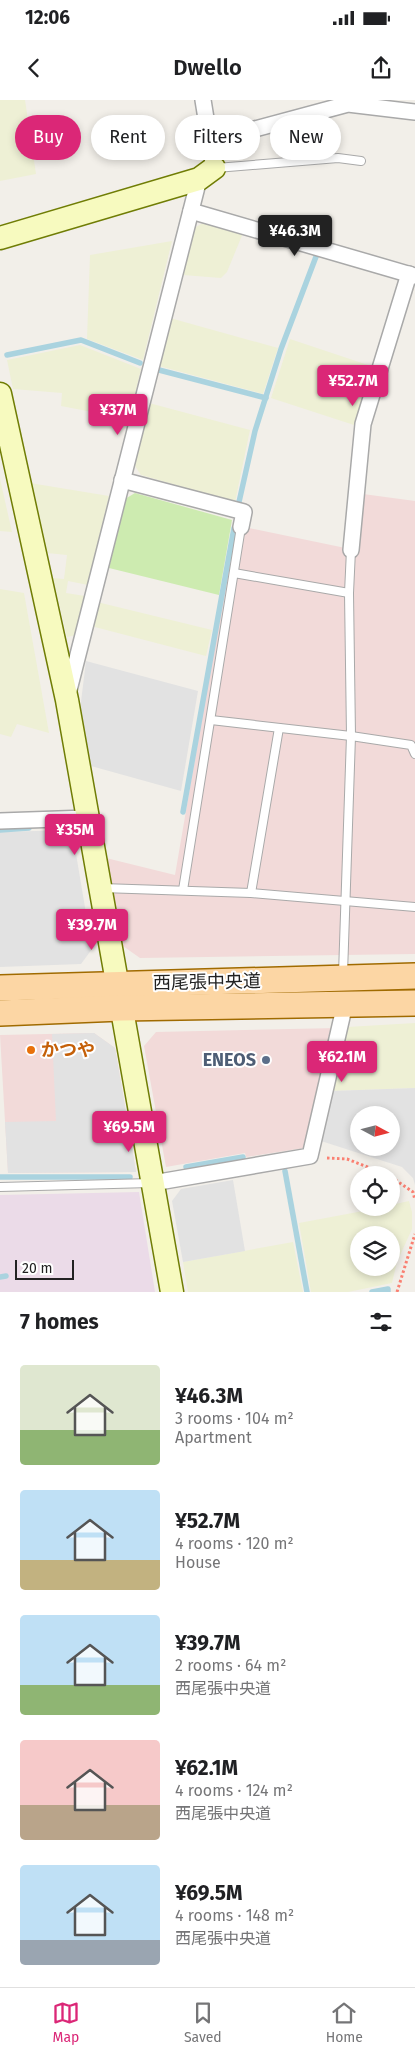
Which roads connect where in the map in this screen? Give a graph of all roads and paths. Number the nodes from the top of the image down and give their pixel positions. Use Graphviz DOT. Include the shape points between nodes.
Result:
graph roads {
  1 [pos="203,100"];
  2 [pos="415,112"];
  3 [pos="206,115"];
  4 [pos="260,128"];
  5 [pos="208,160"];
  6 [pos="361,162"];
  7 [pos="206,174"];
  8 [pos="190,211"];
  9 [pos="0,238"];
  10 [pos="412,275"];
  11 [pos="0,394"];
  12 [pos="122,480"];
  13 [pos="241,527"];
  14 [pos="351,550"];
  15 [pos="234,573"];
  16 [pos="349,593"];
  17 [pos="66,700"];
  18 [pos="211,720"];
  19 [pos="279,728"];
  20 [pos="351,736"];
  21 [pos="415,754"];
  22 [pos="88,818"];
  23 [pos="0,821"];
  24 [pos="100,888"];
  25 [pos="184,890"];
  26 [pos="251,893"];
  27 [pos="346,903"];
  28 [pos="415,907"];
  29 [pos="415,976"];
  30 [pos="343,979"];
  31 [pos="117,983"];
  32 [pos="0,988"];
  33 [pos="415,1003"];
  34 [pos="344,1004"];
  35 [pos="121,1008"];
  36 [pos="0,1013"];
  37 [pos="310,1156"];
  38 [pos="365,1166"];
  39 [pos="153,1183"];
  40 [pos="400,1183"];
  41 [pos="0,1187"];
  42 [pos="415,1200"];
  43 [pos="415,1234"];
  44 [pos="172,1292"];
  45 [pos="397,1292"];
  1 -- 3 [label="street"];
  2 -- 4 [label="street" via="348,104"];
  5 -- 7 [label="street"];
  6 -- 7 [label="lane" via="338,158"];
  7 -- 8 [label="street"];
  7 -- 9 [label="street"];
  8 -- 10 [label="street"];
  8 -- 12 [label="street"];
  10 -- 14 [label="street" via="363,424"];
  11 -- 17 [label="street"];
  12 -- 13 [label="street" via="244,512"];
  12 -- 17 [label="street"];
  13 -- 15 [label="lane"];
  14 -- 16 [label="lane"];
  15 -- 16 [label="lane"];
  15 -- 18 [label="lane"];
  16 -- 20 [label="lane"];
  17 -- 22 [label="street"];
  18 -- 19 [label="lane"];
  18 -- 25 [label="lane"];
  19 -- 20 [label="lane"];
  19 -- 26 [label="lane"];
  20 -- 21 [label="lane" via="411,745"];
  20 -- 27 [label="lane"];
  22 -- 23 [label="street"];
  22 -- 24 [label="street"];
  24 -- 25 [label="lane"];
  24 -- 31 [label="street"];
  25 -- 26 [label="lane"];
  26 -- 27 [label="lane"];
  27 -- 28 [label="lane"];
  27 -- 30 [label="lane"];
  29 -- 30 [label="main road, 西尾張中央道"];
  30 -- 31 [label="main road, 西尾張中央道"];
  31 -- 32 [label="main road, 西尾張中央道"];
  31 -- 35 [label="street"];
  33 -- 34 [label="main road, 西尾張中央道"];
  34 -- 35 [label="main road, 西尾張中央道"];
  34 -- 37 [label="street"];
  35 -- 36 [label="main road, 西尾張中央道"];
  35 -- 39 [label="street"];
  37 -- 38 [label="path" via="347,1159"];
  37 -- 39 [label="street"];
  39 -- 41 [label="lane"];
  39 -- 44 [label="street"];
  40 -- 42 [label="path" via="413,1192"];
  43 -- 45 [label="path"];
}
